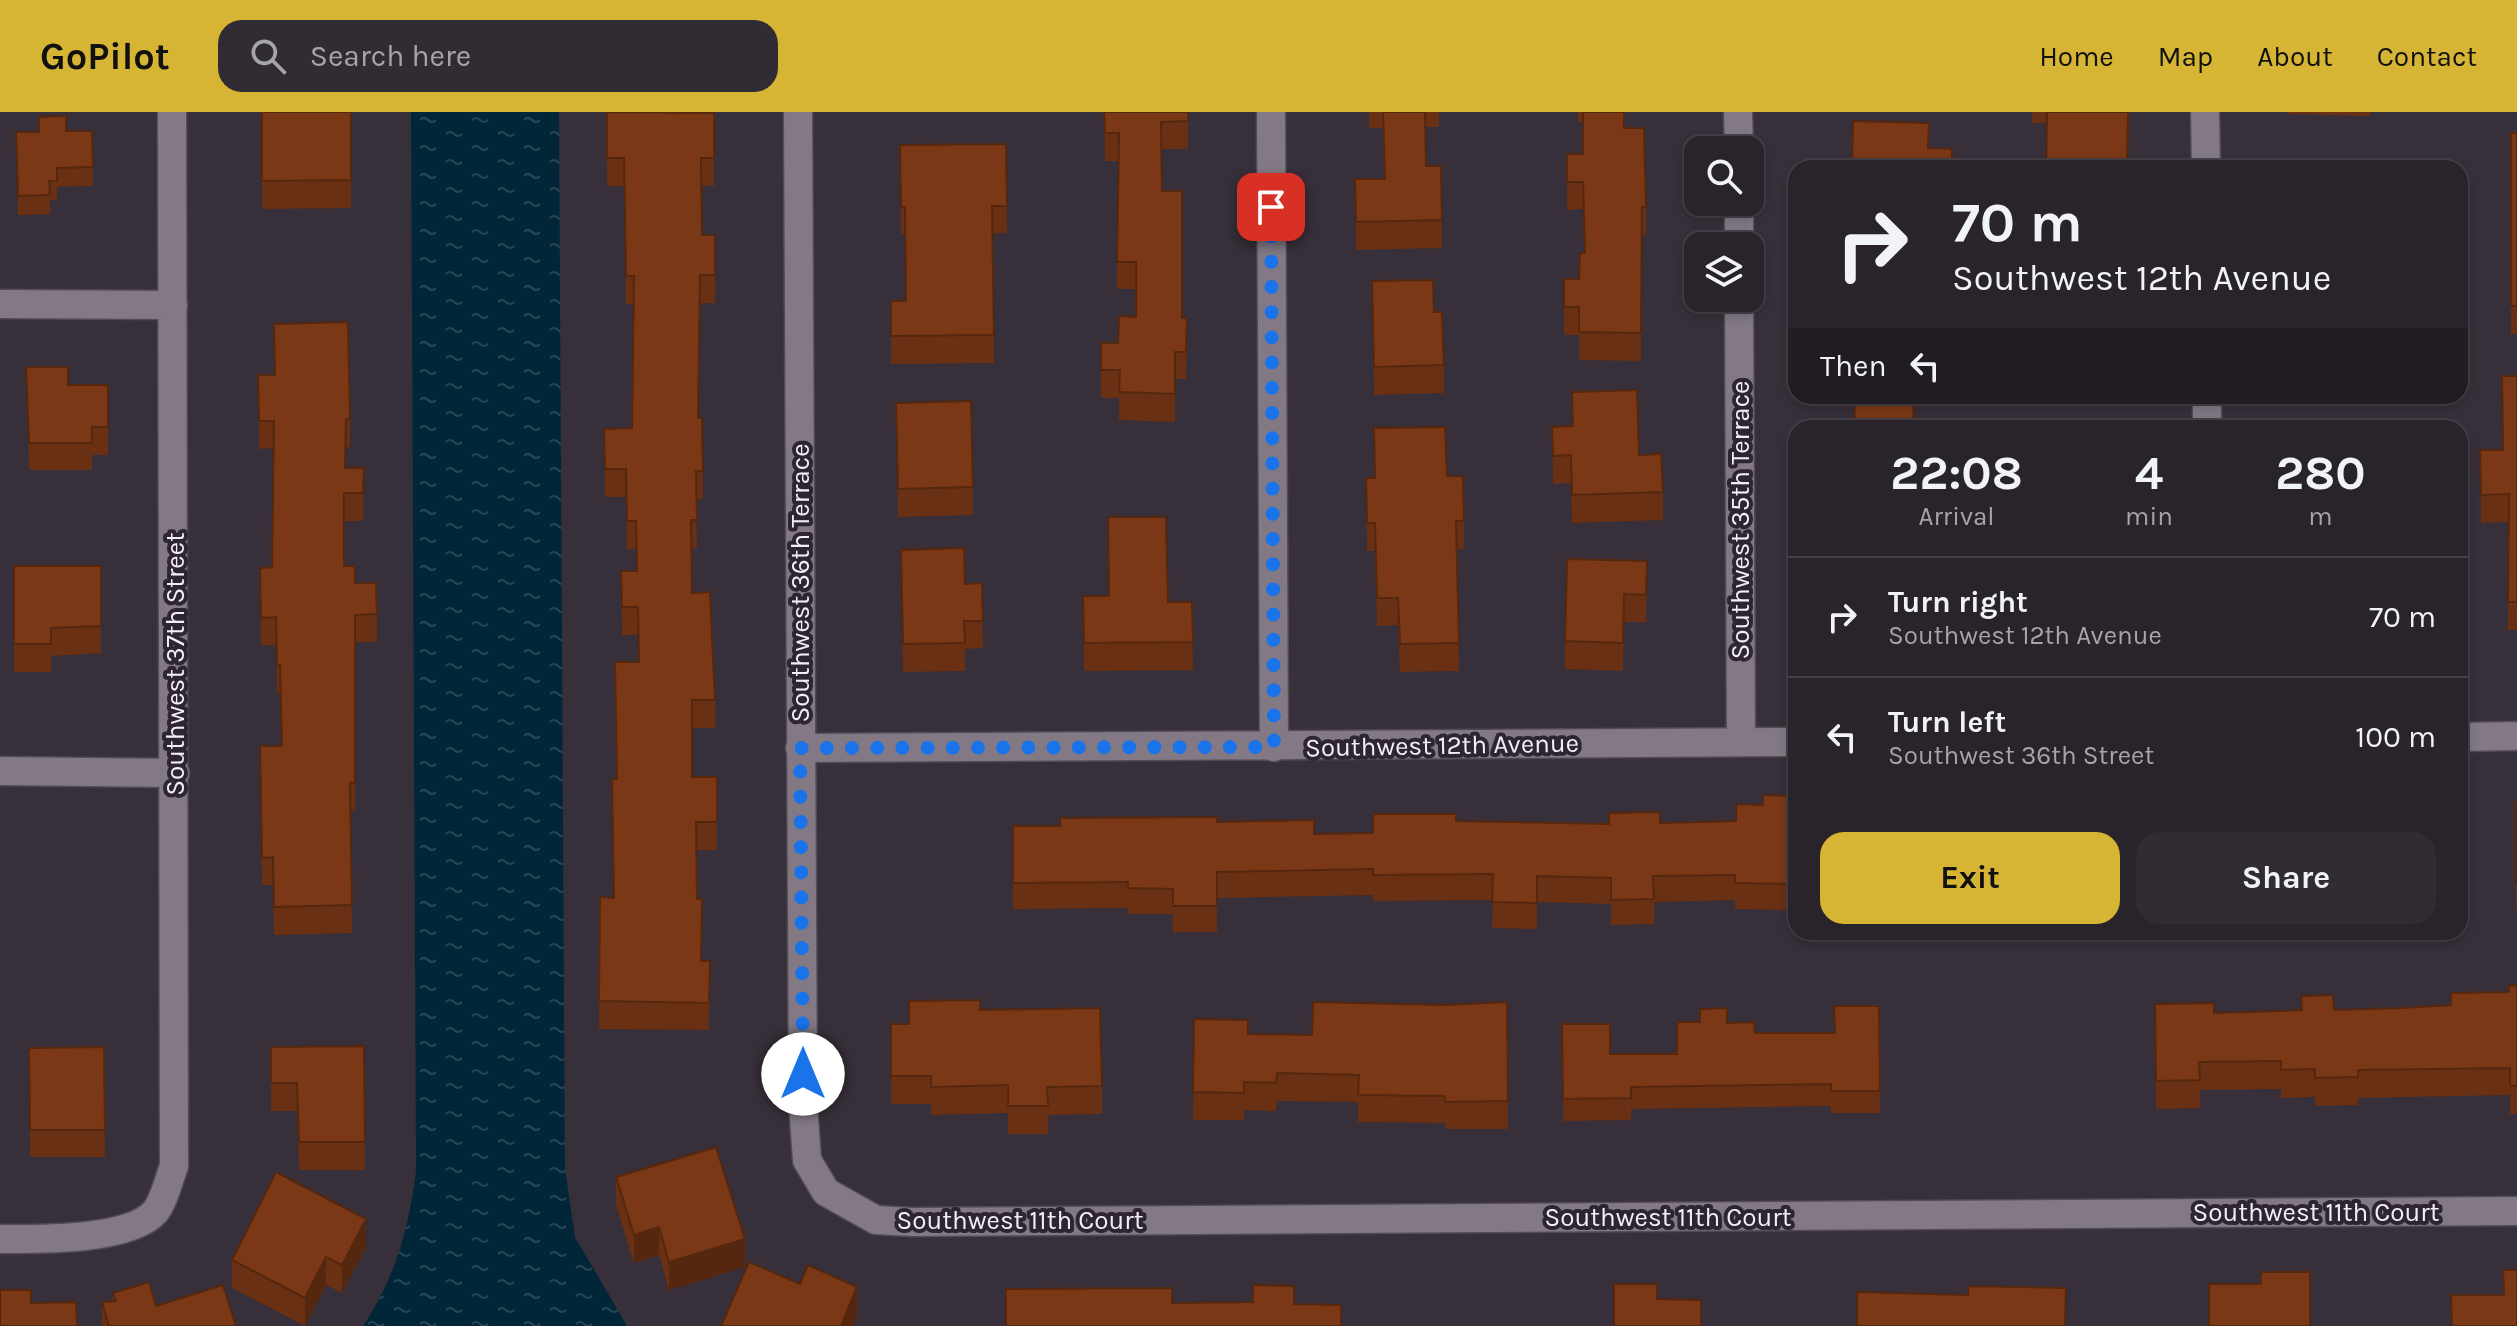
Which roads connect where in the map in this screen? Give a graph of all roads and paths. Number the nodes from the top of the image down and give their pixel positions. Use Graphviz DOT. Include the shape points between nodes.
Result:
graph roads {
  1 [pos="172,112"];
  2 [pos="798,112"];
  3 [pos="1271,112"];
  4 [pos="1738,112"];
  5 [pos="2205,112"];
  6 [pos="1739,136"];
  7 [pos="2206,160"];
  8 [pos="0,304"];
  9 [pos="173,305"];
  10 [pos="1739,312"];
  11 [pos="2517,736"];
  12 [pos="2468,737"];
  13 [pos="1741,742"];
  14 [pos="1788,742"];
  15 [pos="1274,747"];
  16 [pos="800,748"];
  17 [pos="0,771"];
  18 [pos="175,773"];
  19 [pos="826,1192"];
  20 [pos="2517,1211"];
  21 [pos="0,1239"];
  1 -- 9 [label="street, Southwest 37th Street"];
  2 -- 16 [label="street, Southwest 36th Terrace"];
  3 -- 15 [label="street"];
  4 -- 6 [label="street"];
  5 -- 7 [label="street"];
  8 -- 9 [label="street"];
  9 -- 18 [label="street, Southwest 37th Street"];
  10 -- 13 [label="street, Southwest 35th Terrace"];
  11 -- 12 [label="street"];
  13 -- 14 [label="street, Southwest 12th Avenue"];
  13 -- 15 [label="street, Southwest 12th Avenue"];
  15 -- 16 [label="street, Southwest 12th Avenue"];
  16 -- 19 [label="street, Southwest 36th Terrace" via="803,1104 807,1160"];
  17 -- 18 [label="street"];
  18 -- 21 [label="street, Southwest 37th Street" via="174,1166 155,1212 121,1231"];
  19 -- 20 [label="street, Southwest 11th Court" via="876,1220 913,1222"];
}
